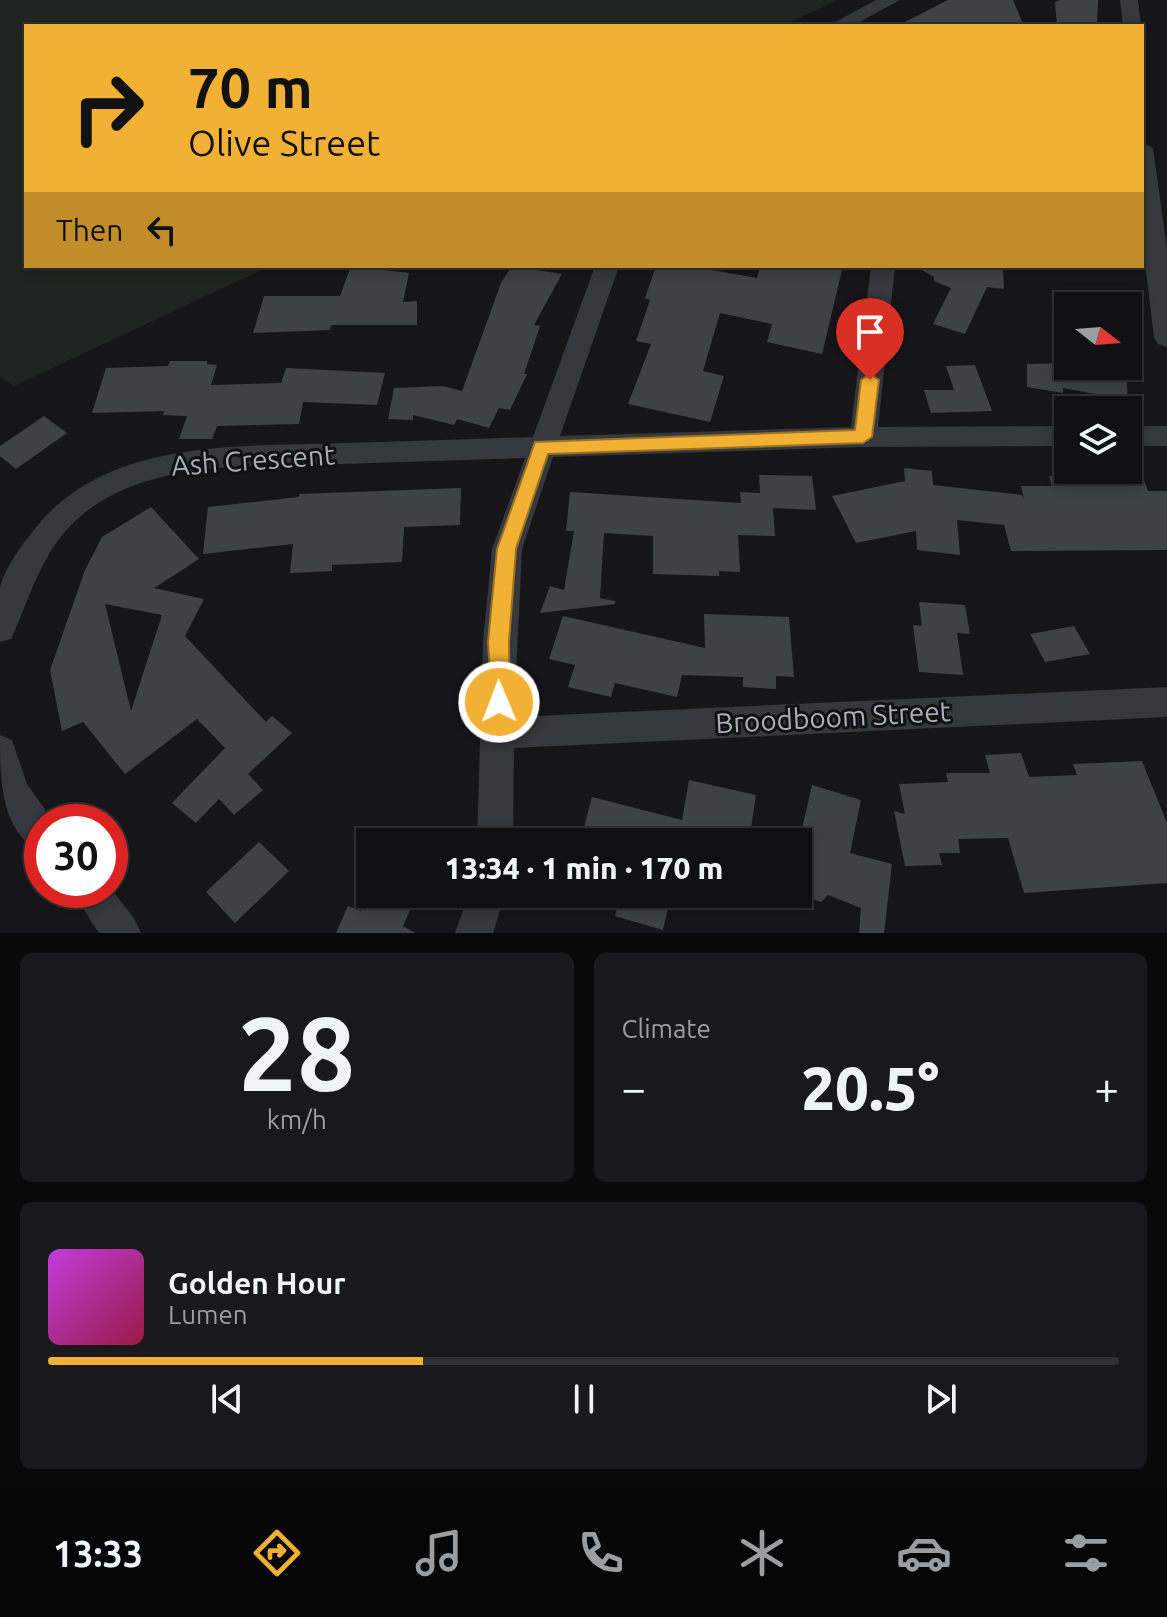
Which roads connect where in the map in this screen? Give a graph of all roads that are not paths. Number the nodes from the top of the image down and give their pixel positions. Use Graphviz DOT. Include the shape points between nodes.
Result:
graph roads {
  1 [pos="891,0"];
  2 [pos="1129,0"];
  3 [pos="842,24"];
  4 [pos="1132,24"];
  5 [pos="1144,163"];
  6 [pos="606,268"];
  7 [pos="883,268"];
  8 [pos="1167,338"];
  9 [pos="1054,436"];
  10 [pos="1142,436"];
  11 [pos="1167,436"];
  12 [pos="863,437"];
  13 [pos="541,447"];
  14 [pos="0,629"];
  15 [pos="1167,702"];
  16 [pos="500,733"];
  17 [pos="0,751"];
  18 [pos="24,810"];
  19 [pos="496,828"];
  20 [pos="103,908"];
  21 [pos="482,908"];
  22 [pos="122,933"];
  23 [pos="474,933"];
  1 -- 3 [label="street"];
  2 -- 4 [label="street"];
  5 -- 8 [label="street"];
  6 -- 13 [label="street"];
  7 -- 12 [label="street"];
  9 -- 12 [label="street, Ash Crescent"];
  10 -- 11 [label="street"];
  12 -- 13 [label="street, Ash Crescent"];
  13 -- 14 [label="street, Ash Crescent" via="215,458 164,464 110,481 75,504 43,536 14,584"];
  13 -- 16 [label="street" via="507,549 499,642"];
  15 -- 16 [label="street, Broodboom Street"];
  16 -- 19 [label="street"];
  17 -- 18 [label="street" via="3,772"];
  20 -- 22 [label="street"];
  21 -- 23 [label="street"];
}
